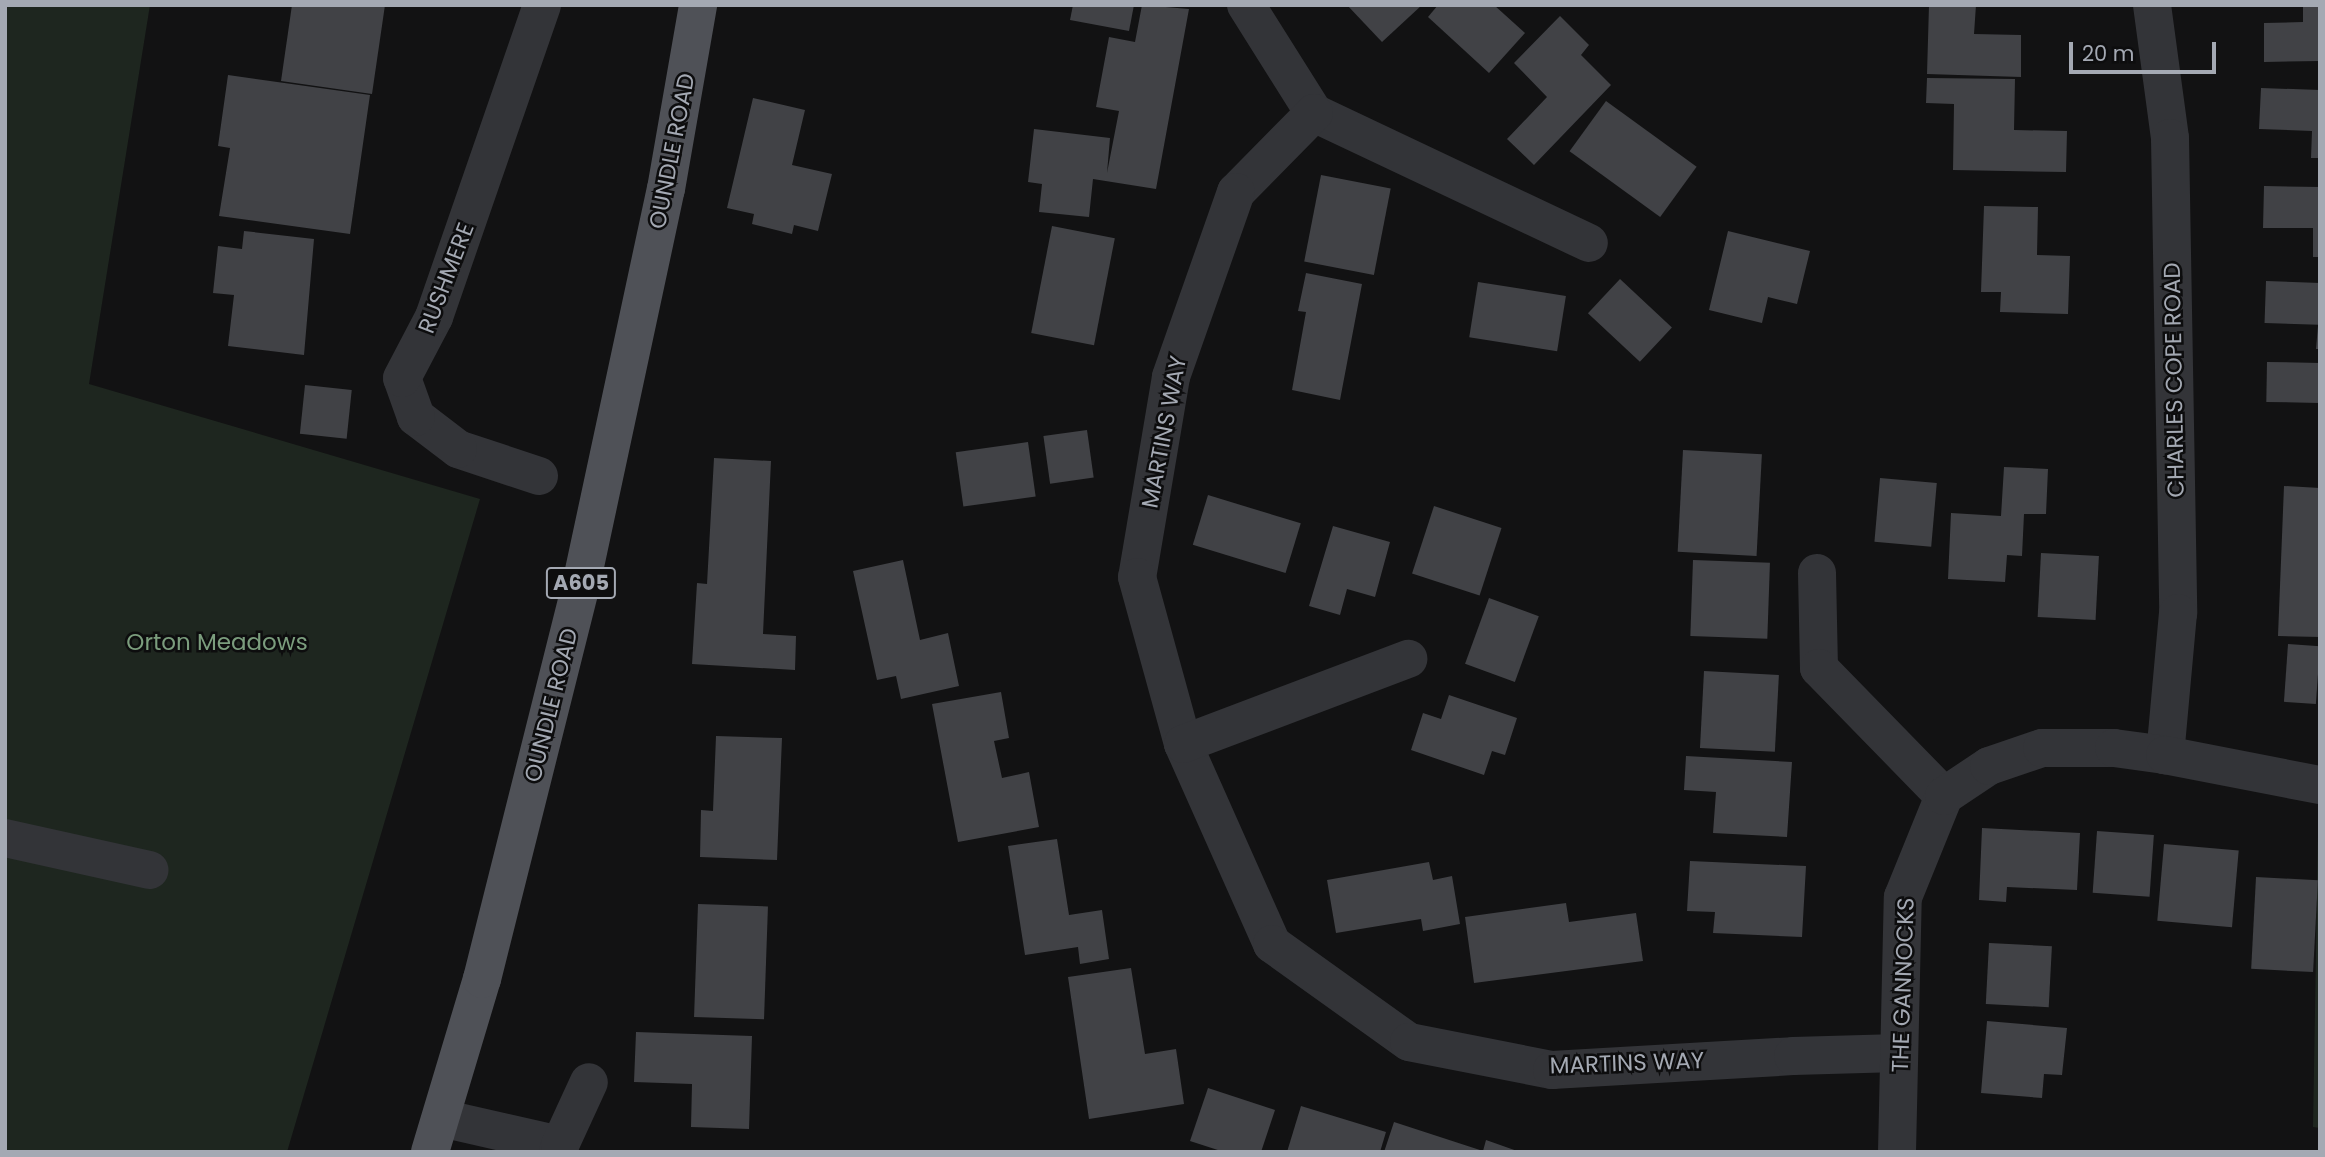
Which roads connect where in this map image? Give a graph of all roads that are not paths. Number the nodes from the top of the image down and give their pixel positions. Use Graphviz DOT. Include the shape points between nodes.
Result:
graph roads {
  1 [pos="542,5"];
  2 [pos="698,5"];
  3 [pos="1246,5"];
  4 [pos="2152,5"];
  5 [pos="1314,113"];
  6 [pos="1589,243"];
  7 [pos="539,475"];
  8 [pos="1817,573"];
  9 [pos="1408,659"];
  10 [pos="1184,744"];
  11 [pos="2165,755"];
  12 [pos="2320,785"];
  13 [pos="1944,796"];
  14 [pos="5,838"];
  15 [pos="149,870"];
  16 [pos="1899,1053"];
  17 [pos="589,1082"];
  18 [pos="436,1135"];
  19 [pos="559,1148"];
  20 [pos="1897,1152"];
  1 -- 7 [label="street, RUSHMERE" via="434,317 402,378 416,417 458,449"];
  2 -- 18 [label="main road, OUNDLE ROAD / A605" via="666,189 582,580 482,979"];
  3 -- 5 [label="street"];
  4 -- 11 [label="street, CHARLES COPE ROAD" via="2170,138 2178,613"];
  5 -- 6 [label="street"];
  5 -- 10 [label="street, MARTINS WAY" via="1236,192 1171,377 1137,577"];
  8 -- 13 [label="street" via="1819,668"];
  9 -- 10 [label="street"];
  10 -- 16 [label="street, MARTINS WAY" via="1272,944 1409,1042 1552,1070"];
  11 -- 12 [label="street"];
  11 -- 13 [label="street" via="2114,748 2042,748 1989,766"];
  13 -- 16 [label="street, THE GANNOCKS" via="1903,897"];
  14 -- 15 [label="street"];
  16 -- 20 [label="street, THE GANNOCKS"];
  17 -- 19 [label="street"];
  18 -- 19 [label="street"];
}
